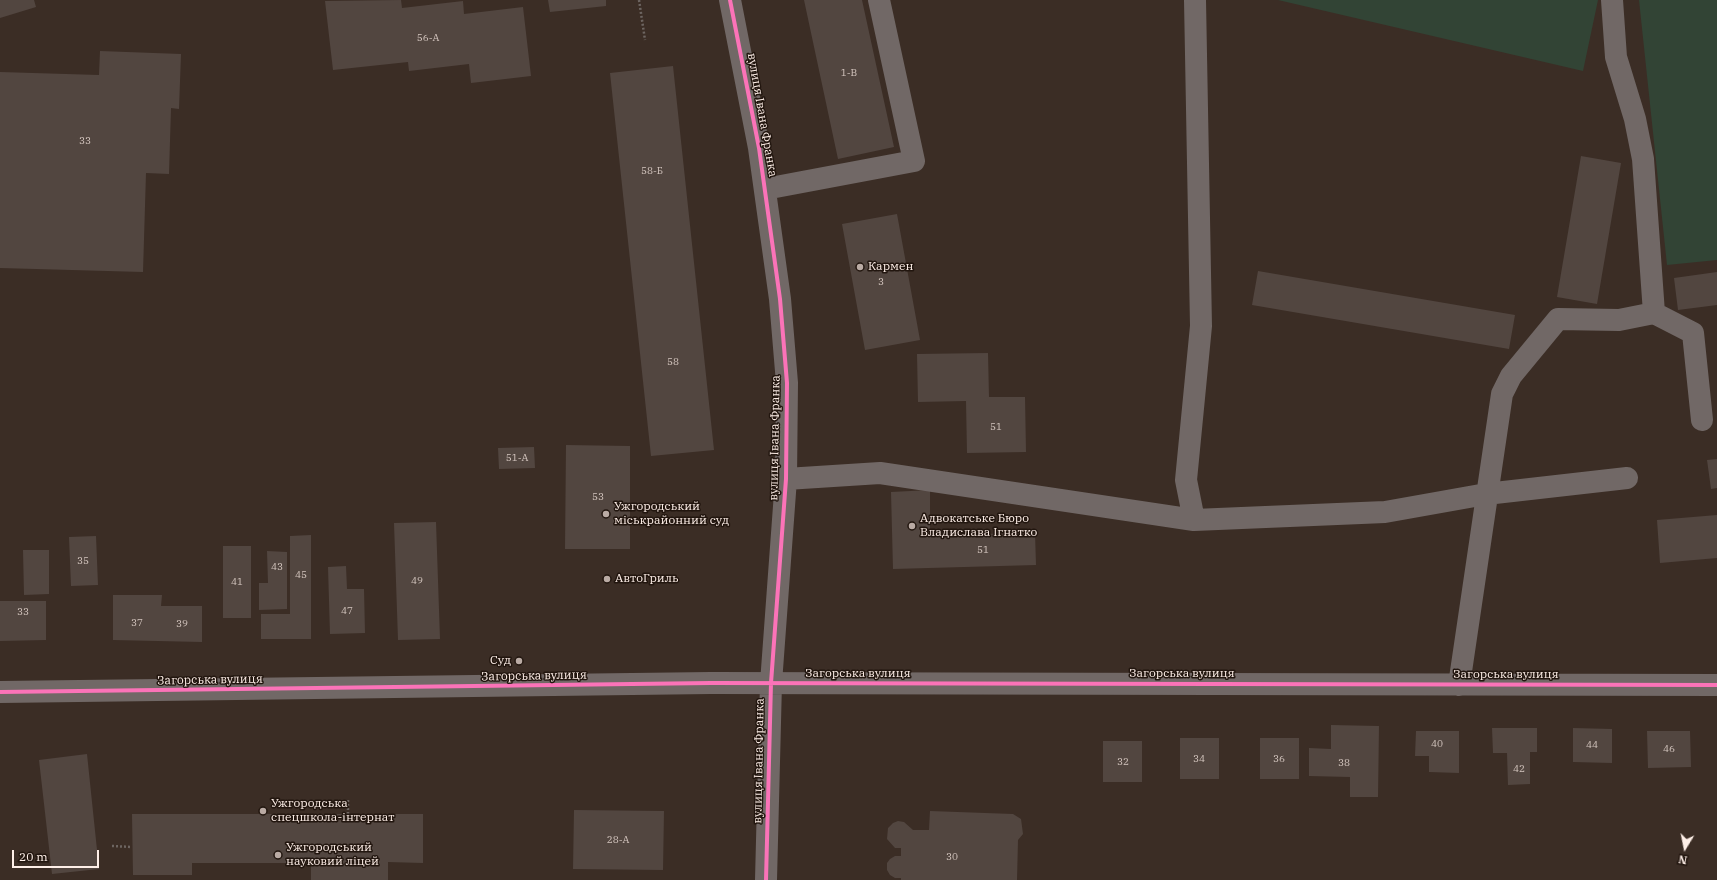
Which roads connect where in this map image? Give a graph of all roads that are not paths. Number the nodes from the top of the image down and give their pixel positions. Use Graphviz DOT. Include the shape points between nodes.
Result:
graph roads {
  1 [pos="730,0"];
  2 [pos="879,0"];
  3 [pos="1195,0"];
  4 [pos="1612,0"];
  5 [pos="764,189"];
  6 [pos="1654,313"];
  7 [pos="1702,420"];
  8 [pos="1627,478"];
  9 [pos="786,479"];
  10 [pos="1486,494"];
  11 [pos="1194,520"];
  12 [pos="771,683"];
  13 [pos="1459,685"];
  14 [pos="1717,685"];
  15 [pos="0,692"];
  16 [pos="766,880"];
  1 -- 5 [label="street, вулиця Івана Франка" via="744,66"];
  2 -- 5 [label="street" via="914,161"];
  3 -- 11 [label="street" via="1201,326 1186,480"];
  4 -- 6 [label="street" via="1616,57 1635,119 1643,159"];
  5 -- 9 [label="street, вулиця Івана Франка" via="780,299 787,383"];
  6 -- 7 [label="street" via="1693,333"];
  6 -- 10 [label="street" via="1619,320 1558,318 1511,376 1502,394"];
  8 -- 10 [label="street"];
  9 -- 11 [label="street" via="880,473"];
  9 -- 12 [label="street, вулиця Івана Франка"];
  10 -- 11 [label="street" via="1385,512"];
  10 -- 13 [label="street"];
  12 -- 13 [label="street, Загорська вулиця"];
  12 -- 15 [label="street, Загорська вулиця"];
  12 -- 16 [label="street, вулиця Івана Франка"];
  13 -- 14 [label="street, Загорська вулиця"];
}
